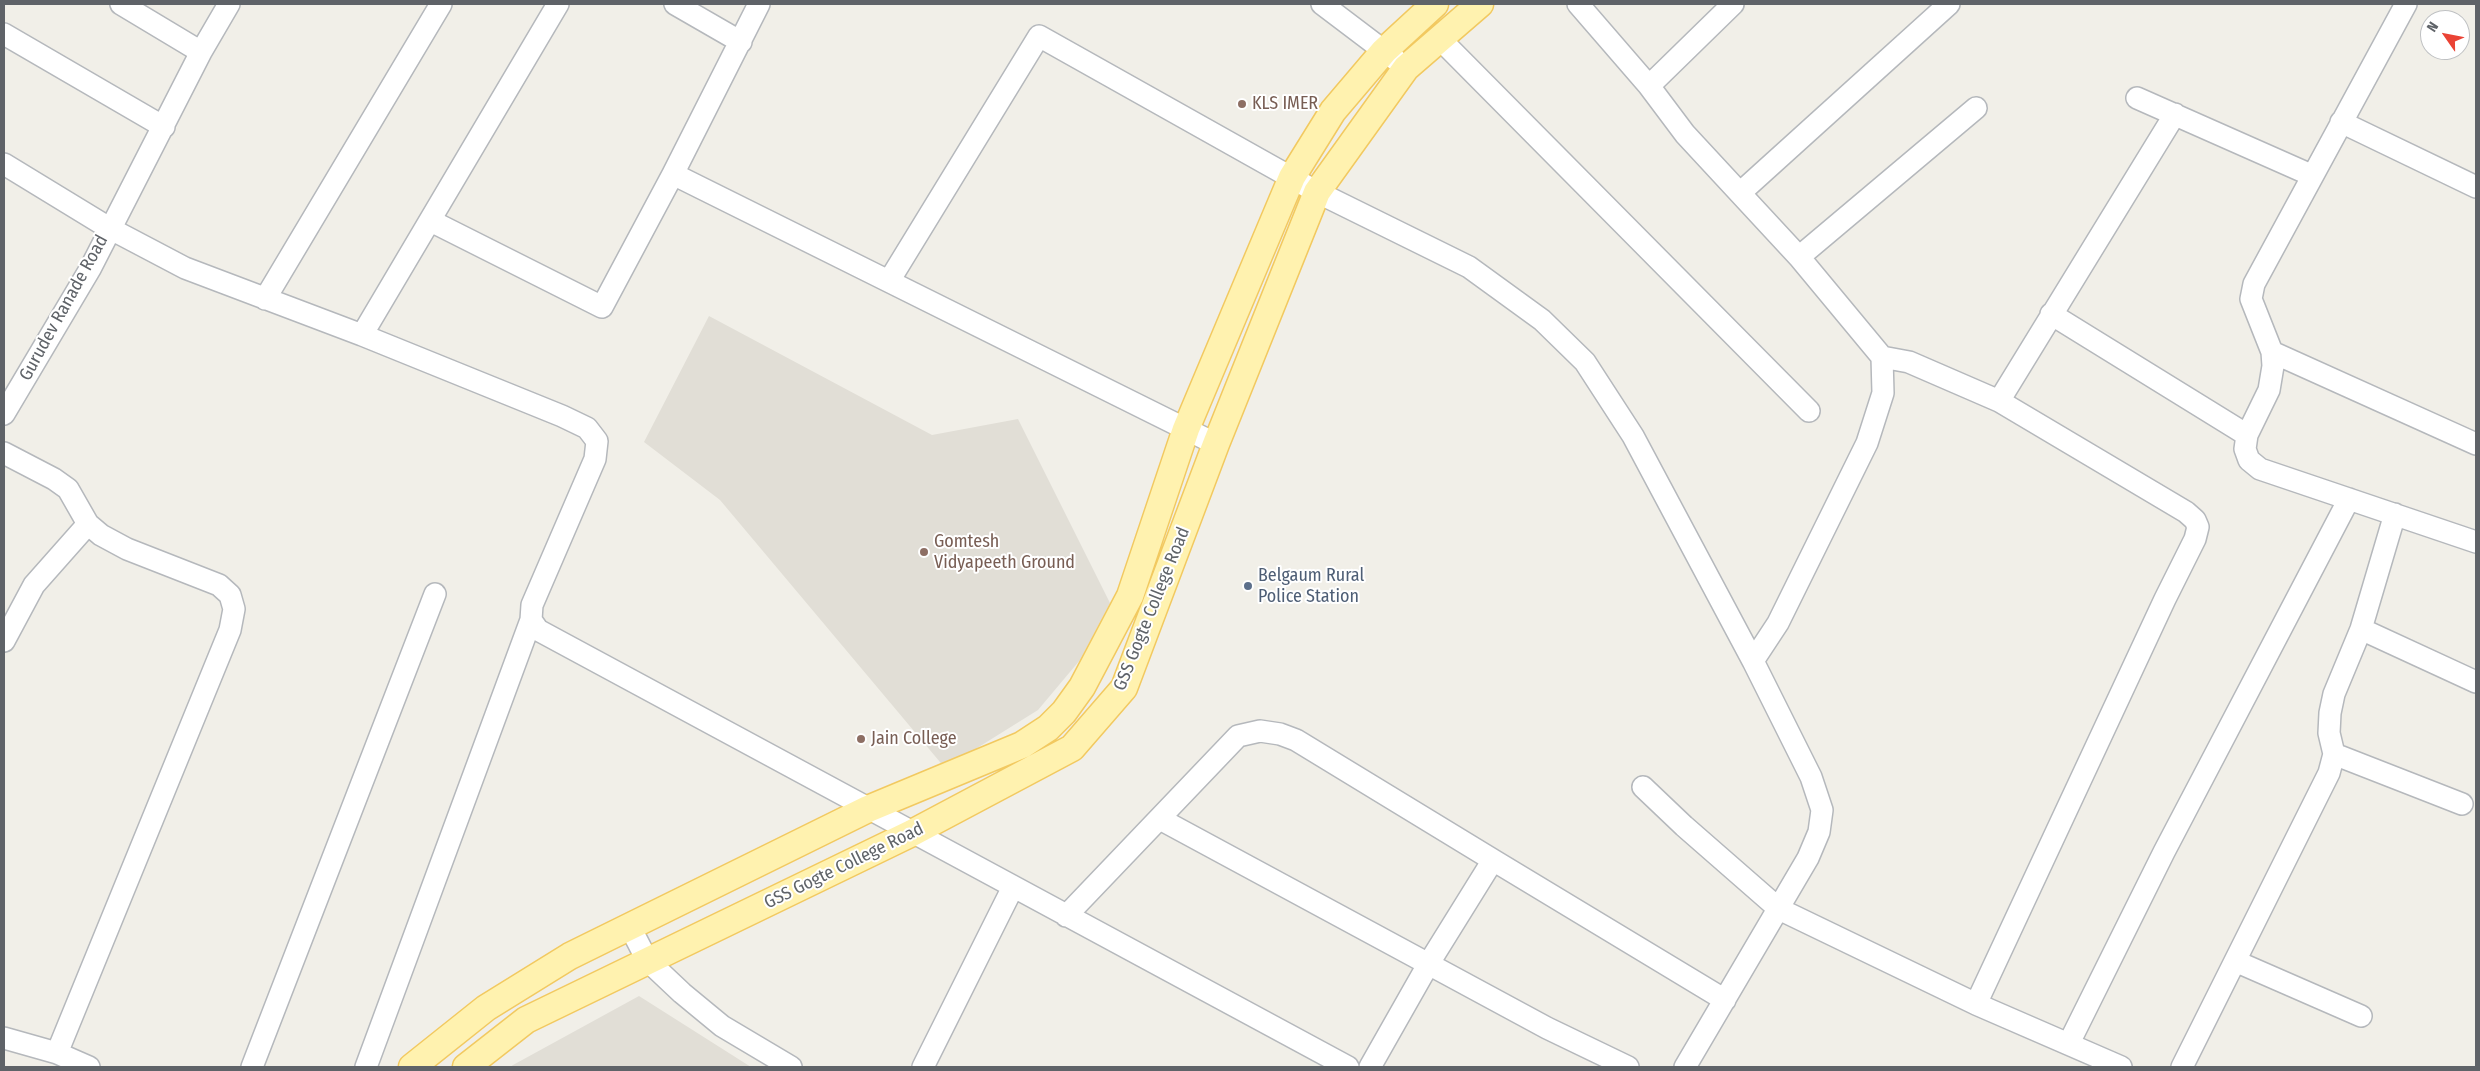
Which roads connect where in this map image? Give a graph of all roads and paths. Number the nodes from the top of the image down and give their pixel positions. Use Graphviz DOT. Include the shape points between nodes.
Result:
graph roads {
  1 [pos="121,4"];
  2 [pos="229,4"];
  3 [pos="441,4"];
  4 [pos="558,4"];
  5 [pos="675,4"];
  6 [pos="758,4"];
  7 [pos="1322,4"];
  8 [pos="1435,4"];
  9 [pos="1480,4"];
  10 [pos="1578,4"];
  11 [pos="1732,4"];
  12 [pos="1949,4"];
  13 [pos="2406,4"];
  14 [pos="4,34"];
  15 [pos="1439,38"];
  16 [pos="741,42"];
  17 [pos="1384,51"];
  18 [pos="201,52"];
  19 [pos="1406,68"];
  20 [pos="1649,86"];
  21 [pos="2137,98"];
  22 [pos="1976,108"];
  23 [pos="2175,114"];
  24 [pos="2341,122"];
  25 [pos="164,127"];
  26 [pos="4,164"];
  27 [pos="673,174"];
  28 [pos="2311,175"];
  29 [pos="1292,177"];
  30 [pos="2476,187"];
  31 [pos="1317,192"];
  32 [pos="1740,193"];
  33 [pos="431,221"];
  34 [pos="109,228"];
  35 [pos="1799,257"];
  36 [pos="889,281"];
  37 [pos="265,299"];
  38 [pos="2051,314"];
  39 [pos="362,335"];
  40 [pos="2272,352"];
  41 [pos="1882,358"];
  42 [pos="1999,402"];
  43 [pos="1810,411"];
  44 [pos="4,414"];
  45 [pos="1186,429"];
  46 [pos="2247,436"];
  47 [pos="1216,444"];
  48 [pos="2476,444"];
  49 [pos="4,453"];
  50 [pos="2349,499"];
  51 [pos="2395,514"];
  52 [pos="88,524"];
  53 [pos="2476,542"];
  54 [pos="435,594"];
  55 [pos="531,620"];
  56 [pos="2361,628"];
  57 [pos="1108,638"];
  58 [pos="4,642"];
  59 [pos="1138,651"];
  60 [pos="1752,660"];
  61 [pos="2476,682"];
  62 [pos="2334,754"];
  63 [pos="1643,787"];
  64 [pos="2462,804"];
  65 [pos="868,809"];
  66 [pos="1160,819"];
  67 [pos="912,833"];
  68 [pos="1493,860"];
  69 [pos="1013,887"];
  70 [pos="1779,909"];
  71 [pos="1066,916"];
  72 [pos="630,926"];
  73 [pos="647,960"];
  74 [pos="2235,961"];
  75 [pos="1430,963"];
  76 [pos="1725,1000"];
  77 [pos="1976,1004"];
  78 [pos="2361,1016"];
  79 [pos="4,1038"];
  80 [pos="2069,1043"];
  81 [pos="57,1053"];
  82 [pos="88,1067"];
  83 [pos="252,1067"];
  84 [pos="366,1067"];
  85 [pos="412,1067"];
  86 [pos="466,1067"];
  87 [pos="791,1067"];
  88 [pos="923,1067"];
  89 [pos="1348,1067"];
  90 [pos="1370,1067"];
  91 [pos="1628,1067"];
  92 [pos="1685,1067"];
  93 [pos="2121,1067"];
  94 [pos="2182,1067"];
  1 -- 18 [label="street"];
  2 -- 18 [label="street, Gurudev Ranade Road"];
  3 -- 37 [label="street"];
  4 -- 33 [label="street"];
  5 -- 16 [label="street"];
  6 -- 16 [label="street"];
  7 -- 17 [label="street"];
  8 -- 17 [label="main road"];
  9 -- 15 [label="main road, GSS Gogte College Road"];
  10 -- 20 [label="street"];
  11 -- 20 [label="street"];
  12 -- 32 [label="street"];
  13 -- 24 [label="street"];
  14 -- 25 [label="street"];
  15 -- 19 [label="main road, GSS Gogte College Road"];
  15 -- 43 [label="street"];
  16 -- 27 [label="street"];
  17 -- 19 [label="street"];
  17 -- 29 [label="main road" via="1333,111"];
  18 -- 25 [label="street, Gurudev Ranade Road"];
  19 -- 31 [label="main road, GSS Gogte College Road"];
  20 -- 32 [label="street" via="1685,134"];
  21 -- 23 [label="street"];
  22 -- 35 [label="street"];
  23 -- 28 [label="street"];
  23 -- 38 [label="street"];
  24 -- 28 [label="street"];
  24 -- 30 [label="street"];
  25 -- 34 [label="street, Gurudev Ranade Road"];
  26 -- 34 [label="street"];
  27 -- 33 [label="street" via="602,307"];
  27 -- 36 [label="street"];
  28 -- 40 [label="street" via="2254,284 2251,299"];
  29 -- 31 [label="street"];
  29 -- 36 [label="street" via="1038,36"];
  29 -- 45 [label="main road"];
  31 -- 47 [label="main road, GSS Gogte College Road"];
  31 -- 60 [label="street" via="1468,268 1542,320 1585,362 1633,436"];
  32 -- 35 [label="street"];
  33 -- 39 [label="street"];
  34 -- 37 [label="street" via="186,268"];
  34 -- 44 [label="street, Gurudev Ranade Road" via="90,269"];
  35 -- 41 [label="street"];
  36 -- 45 [label="street"];
  37 -- 39 [label="street"];
  38 -- 42 [label="street"];
  38 -- 46 [label="street"];
  39 -- 55 [label="street" via="562,416 587,428 597,442 595,460 532,605"];
  40 -- 46 [label="street" via="2269,390"];
  40 -- 48 [label="street"];
  41 -- 42 [label="street" via="1909,362"];
  41 -- 60 [label="street" via="1883,393 1867,443 1778,623"];
  42 -- 77 [label="street" via="2186,512 2198,527"];
  45 -- 47 [label="street"];
  45 -- 57 [label="main road" via="1130,596"];
  46 -- 50 [label="street" via="2245,449 2250,460 2260,469"];
  47 -- 59 [label="main road, GSS Gogte College Road"];
  49 -- 52 [label="street" via="54,478 68,489"];
  50 -- 51 [label="street"];
  50 -- 80 [label="street" via="2164,852"];
  51 -- 53 [label="street"];
  51 -- 56 [label="street"];
  52 -- 58 [label="street" via="34,585"];
  52 -- 81 [label="street" via="101,535 127,548 219,585 230,595 234,609 230,630"];
  54 -- 83 [label="street"];
  55 -- 65 [label="street" via="538,630"];
  55 -- 84 [label="street"];
  56 -- 61 [label="street"];
  56 -- 62 [label="street" via="2334,694 2329,733"];
  57 -- 59 [label="main road"];
  57 -- 65 [label="main road" via="1082,688 1048,728 1022,745"];
  59 -- 67 [label="main road, GSS Gogte College Road" via="1124,688 1072,748"];
  60 -- 70 [label="street" via="1811,777 1822,810 1819,832"];
  62 -- 64 [label="street"];
  62 -- 74 [label="street" via="2329,773"];
  63 -- 70 [label="street"];
  65 -- 67 [label="street"];
  65 -- 72 [label="main road"];
  66 -- 68 [label="street" via="1238,736 1260,731 1296,740"];
  66 -- 71 [label="street"];
  66 -- 75 [label="street"];
  67 -- 69 [label="street"];
  67 -- 73 [label="main road, GSS Gogte College Road"];
  68 -- 75 [label="street"];
  68 -- 76 [label="street"];
  69 -- 71 [label="street"];
  69 -- 88 [label="street"];
  70 -- 76 [label="street"];
  70 -- 77 [label="street"];
  71 -- 89 [label="street"];
  72 -- 73 [label="street"];
  72 -- 85 [label="main road" via="570,956 486,1008"];
  73 -- 86 [label="main road, GSS Gogte College Road" via="526,1020"];
  73 -- 87 [label="street" via="722,1026"];
  74 -- 78 [label="street"];
  74 -- 94 [label="street"];
  75 -- 90 [label="street"];
  75 -- 91 [label="street" via="1547,1028"];
  76 -- 92 [label="street"];
  77 -- 80 [label="street"];
  79 -- 81 [label="street"];
  80 -- 93 [label="street"];
  81 -- 82 [label="street"];
}
